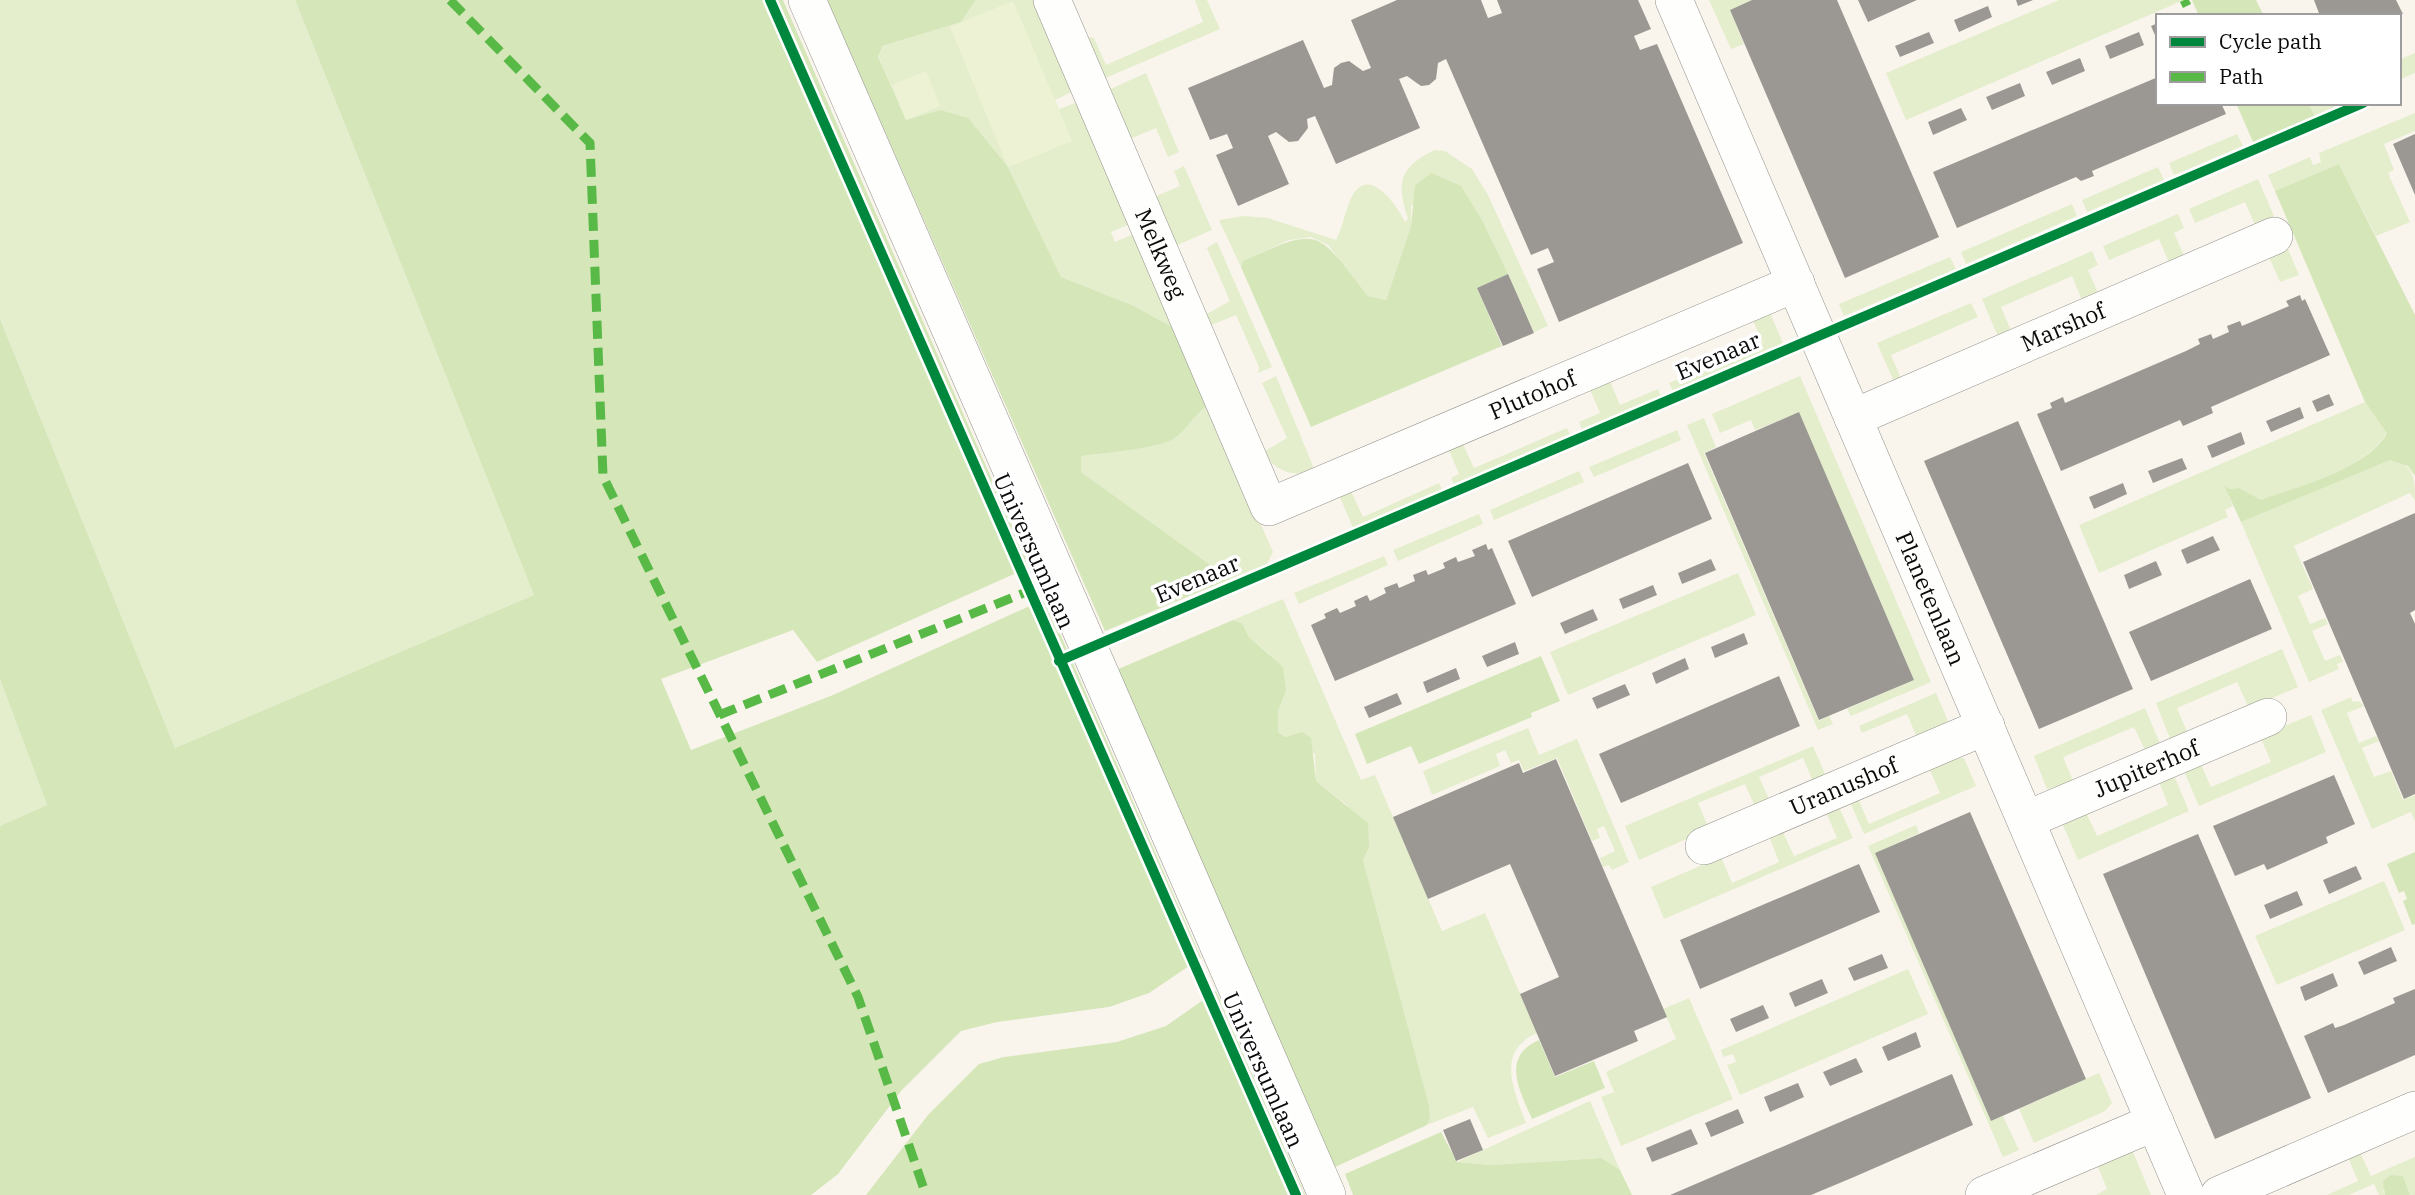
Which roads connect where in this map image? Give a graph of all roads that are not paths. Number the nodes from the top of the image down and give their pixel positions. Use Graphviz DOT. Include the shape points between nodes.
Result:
graph roads {
  1 [pos="807,0"];
  2 [pos="1052,0"];
  3 [pos="1674,0"];
  4 [pos="2274,236"];
  5 [pos="1796,283"];
  6 [pos="1853,418"];
  7 [pos="1269,507"];
  8 [pos="2268,717"];
  9 [pos="1986,726"];
  10 [pos="2026,821"];
  11 [pos="1704,846"];
  12 [pos="2415,1110"];
  13 [pos="2155,1122"];
  14 [pos="1327,1195"];
  15 [pos="1984,1195"];
  16 [pos="2186,1195"];
  17 [pos="2219,1195"];
  1 -- 14 [label="street, Universumlaan"];
  2 -- 7 [label="street, Melkweg"];
  3 -- 5 [label="street, Planetenlaan"];
  4 -- 6 [label="street, Marshof"];
  5 -- 6 [label="street, Planetenlaan"];
  5 -- 7 [label="street, Plutohof"];
  6 -- 9 [label="street, Planetenlaan"];
  8 -- 10 [label="street, Jupiterhof"];
  9 -- 10 [label="street, Planetenlaan"];
  9 -- 11 [label="street, Uranushof"];
  10 -- 13 [label="street, Planetenlaan"];
  12 -- 17 [label="street"];
  13 -- 15 [label="street"];
  13 -- 16 [label="street, Planetenlaan"];
}
